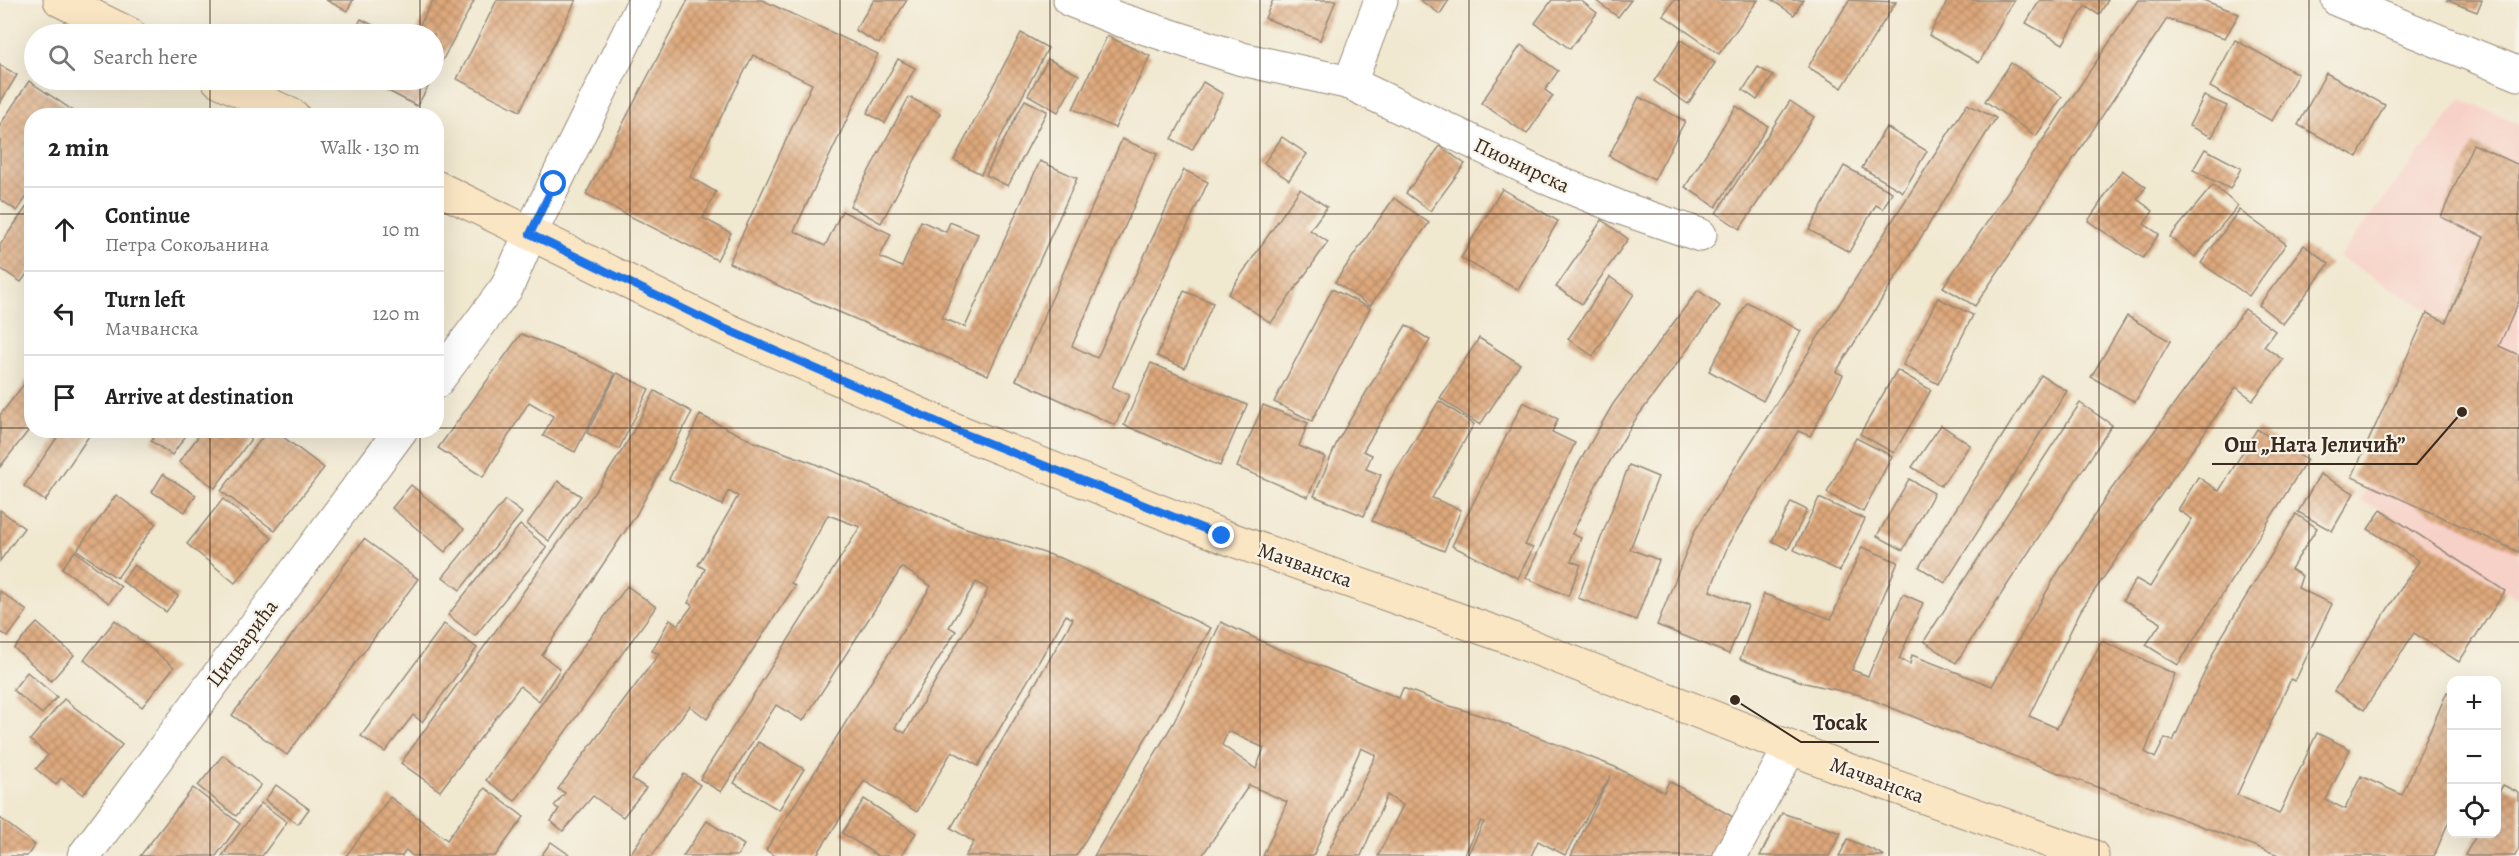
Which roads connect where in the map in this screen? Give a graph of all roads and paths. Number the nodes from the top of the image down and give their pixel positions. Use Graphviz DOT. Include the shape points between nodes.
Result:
graph roads {
  1 [pos="60,0"];
  2 [pos="645,0"];
  3 [pos="1070,0"];
  4 [pos="1382,0"];
  5 [pos="2338,0"];
  6 [pos="109,24"];
  7 [pos="2519,74"];
  8 [pos="1350,83"];
  9 [pos="239,90"];
  10 [pos="276,108"];
  11 [pos="444,191"];
  12 [pos="530,234"];
  13 [pos="1700,235"];
  14 [pos="444,371"];
  15 [pos="395,438"];
  16 [pos="1790,748"];
  17 [pos="84,856"];
  18 [pos="1730,856"];
  19 [pos="2092,856"];
  1 -- 6 [label="main road"];
  2 -- 12 [label="street"];
  3 -- 8 [label="street, Пионирска" via="1242,58"];
  4 -- 8 [label="street"];
  5 -- 7 [label="street"];
  8 -- 13 [label="street, Пионирска" via="1552,180"];
  9 -- 10 [label="main road"];
  11 -- 12 [label="main road, Мачванска"];
  12 -- 14 [label="street" via="507,287"];
  12 -- 16 [label="main road, Мачванска" via="721,327 958,431 1222,536 1505,636"];
  15 -- 17 [label="street, Цицварића"];
  16 -- 18 [label="street"];
  16 -- 19 [label="main road, Мачванска"];
}
